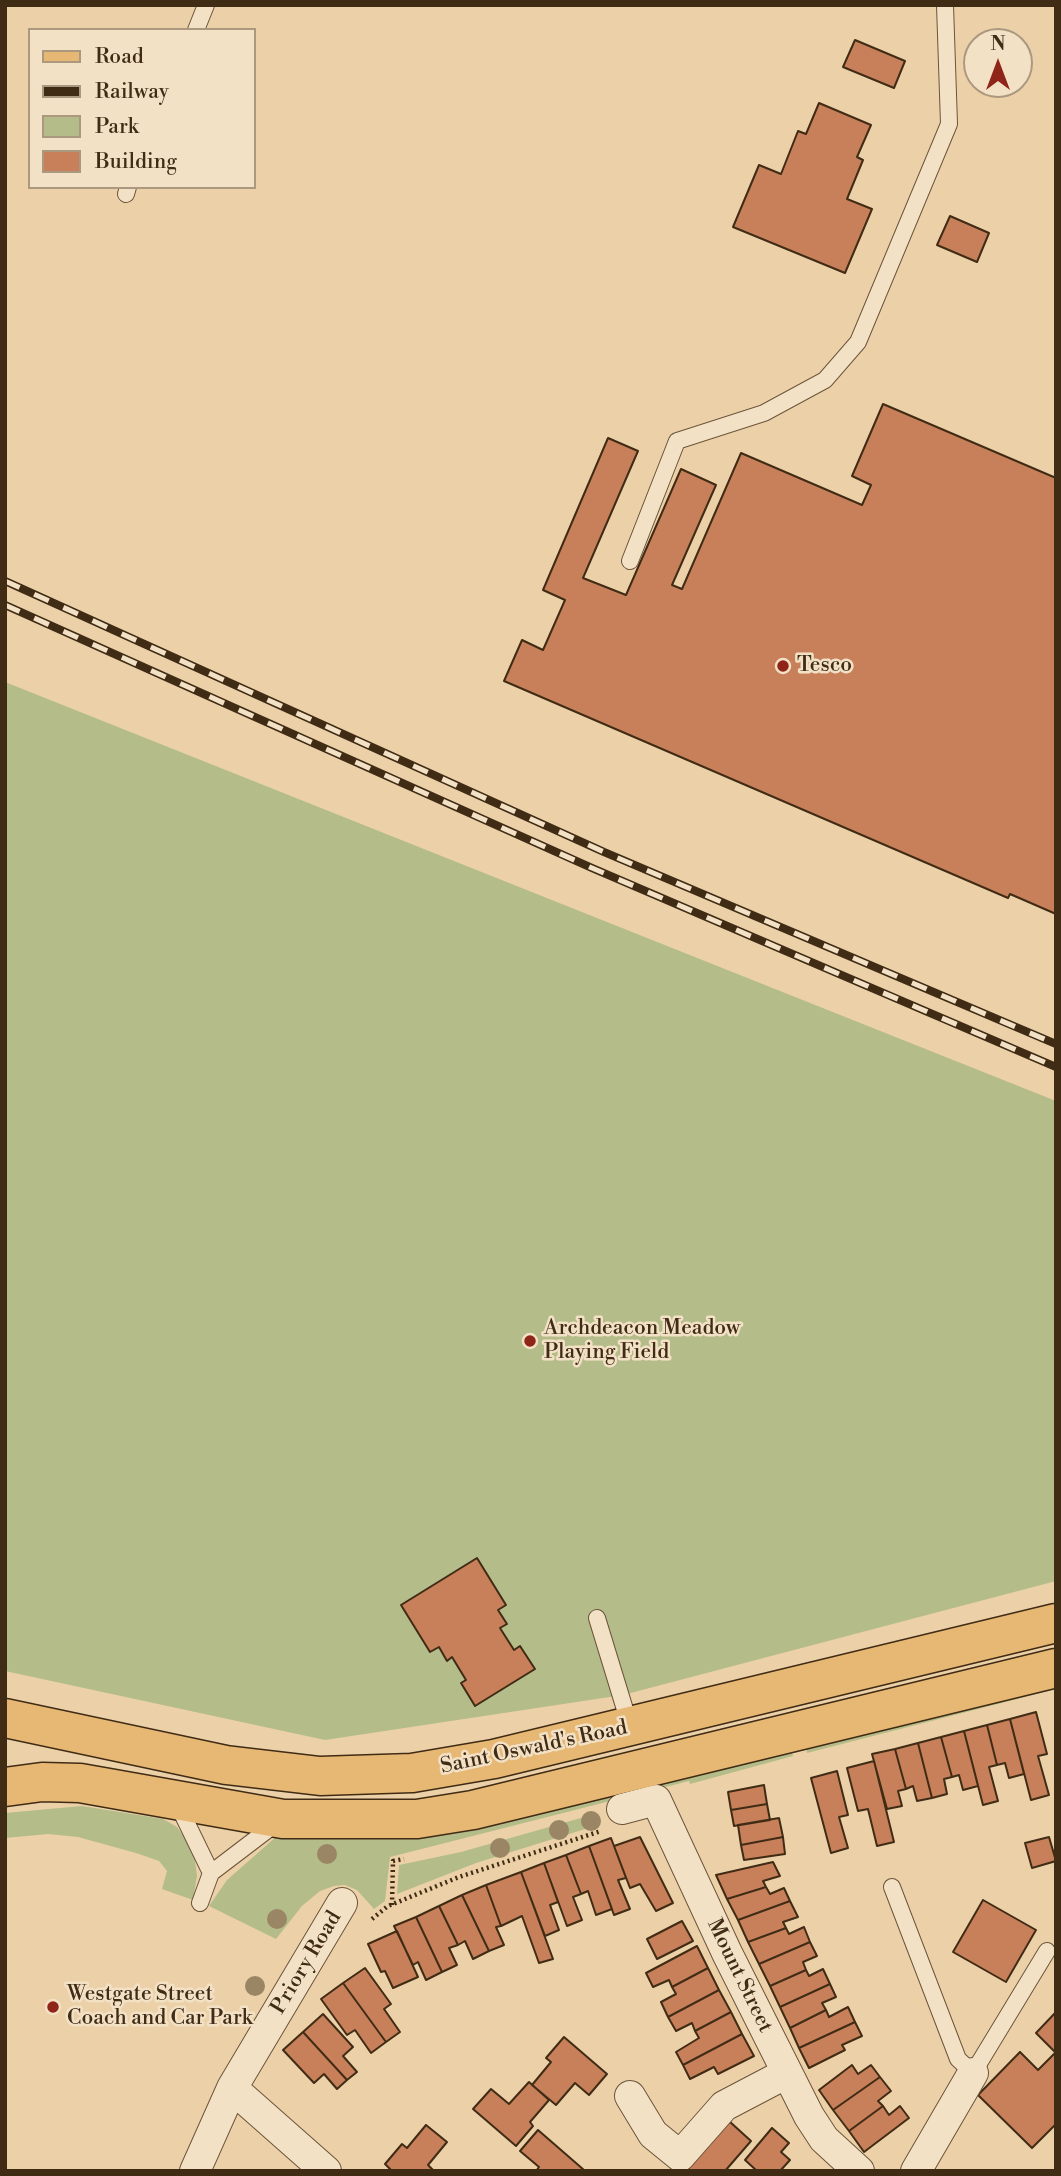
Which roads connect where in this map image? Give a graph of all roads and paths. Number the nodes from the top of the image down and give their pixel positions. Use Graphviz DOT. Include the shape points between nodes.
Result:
graph roads {
  1 [pos="206,5"];
  2 [pos="945,5"];
  3 [pos="197,28"];
  4 [pos="630,561"];
  5 [pos="597,1618"];
  6 [pos="1056,1623"];
  7 [pos="1056,1668"];
  8 [pos="5,1718"];
  9 [pos="630,1727"];
  10 [pos="5,1787"];
  11 [pos="176,1801"];
  12 [pos="283,1819"];
  13 [pos="615,1819"];
  14 [pos="211,1873"];
  15 [pos="892,1887"];
  16 [pos="200,1903"];
  17 [pos="342,1903"];
  18 [pos="1047,1951"];
  19 [pos="787,2073"];
  20 [pos="974,2073"];
  21 [pos="232,2088"];
  22 [pos="630,2096"];
  23 [pos="195,2171"];
  24 [pos="326,2171"];
  25 [pos="859,2171"];
  26 [pos="916,2171"];
  1 -- 3 [label="lane"];
  2 -- 4 [label="lane" via="949,124 858,342 825,380 764,412 677,441"];
  5 -- 9 [label="lane"];
  6 -- 9 [label="main road, Saint Oswald's Road"];
  7 -- 12 [label="main road, Saint Oswald's Road" via="473,1810 417,1819"];
  8 -- 9 [label="main road, Saint Oswald's Road" via="226,1765 320,1776 426,1770"];
  10 -- 11 [label="main road, Saint Oswald's Road" via="80,1783"];
  11 -- 12 [label="main road, Saint Oswald's Road"];
  11 -- 14 [label="lane"];
  12 -- 14 [label="lane"];
  13 -- 17 [label="path" via="388,1906 365,1924"];
  13 -- 19 [label="street, Mount Street" via="656,1800"];
  14 -- 16 [label="lane"];
  15 -- 20 [label="lane" via="958,2059"];
  17 -- 21 [label="street, Priory Road"];
  18 -- 20 [label="lane"];
  19 -- 22 [label="street" via="724,2106 680,2156 653,2134"];
  19 -- 25 [label="street, Mount Street" via="824,2139"];
  20 -- 26 [label="street"];
  21 -- 23 [label="street, Priory Road"];
  21 -- 24 [label="street"];
}
